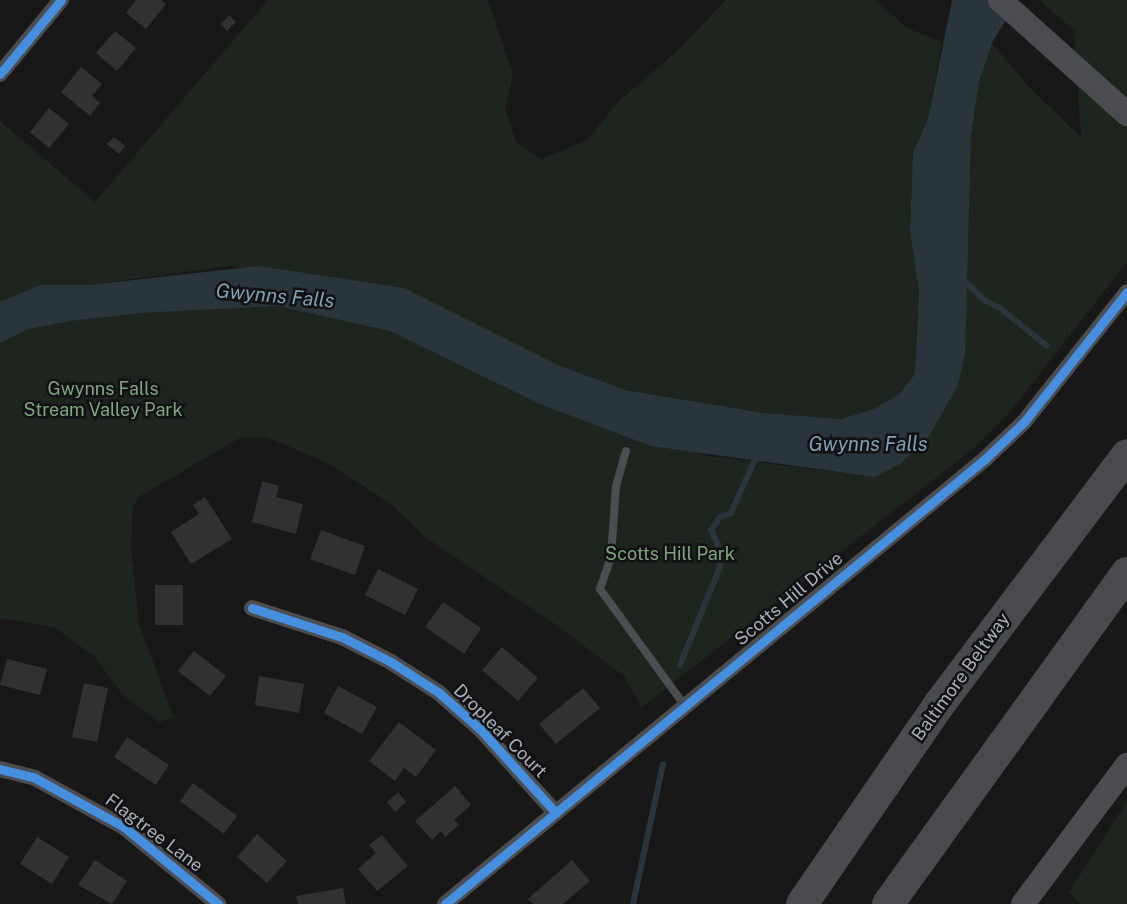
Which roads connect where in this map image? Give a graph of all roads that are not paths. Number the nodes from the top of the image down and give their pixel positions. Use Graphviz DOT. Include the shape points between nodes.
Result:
graph roads {
  1 [pos="61,0"];
  2 [pos="1000,0"];
  3 [pos="0,74"];
  4 [pos="1127,114"];
  5 [pos="1127,292"];
  6 [pos="626,451"];
  7 [pos="1127,455"];
  8 [pos="1127,573"];
  9 [pos="252,608"];
  10 [pos="685,706"];
  11 [pos="1127,765"];
  12 [pos="0,769"];
  13 [pos="556,813"];
  14 [pos="1024,903"];
  15 [pos="218,904"];
  16 [pos="445,904"];
  17 [pos="802,904"];
  18 [pos="888,904"];
  1 -- 3 [label="street"];
  2 -- 4 [label="main road"];
  5 -- 10 [label="street, Scotts Hill Drive" via="1024,422 985,459"];
  6 -- 10 [label="lane" via="616,486 611,557 600,589"];
  7 -- 17 [label="highway, Baltimore Beltway" via="945,696"];
  8 -- 18 [label="highway"];
  9 -- 13 [label="street, Dropleaf Court" via="342,637 438,692 480,729"];
  10 -- 13 [label="street, Scotts Hill Drive"];
  11 -- 14 [label="main road"];
  12 -- 15 [label="street, Flagtree Lane" via="35,778 124,827"];
  13 -- 16 [label="street, Scotts Hill Drive"];
}
